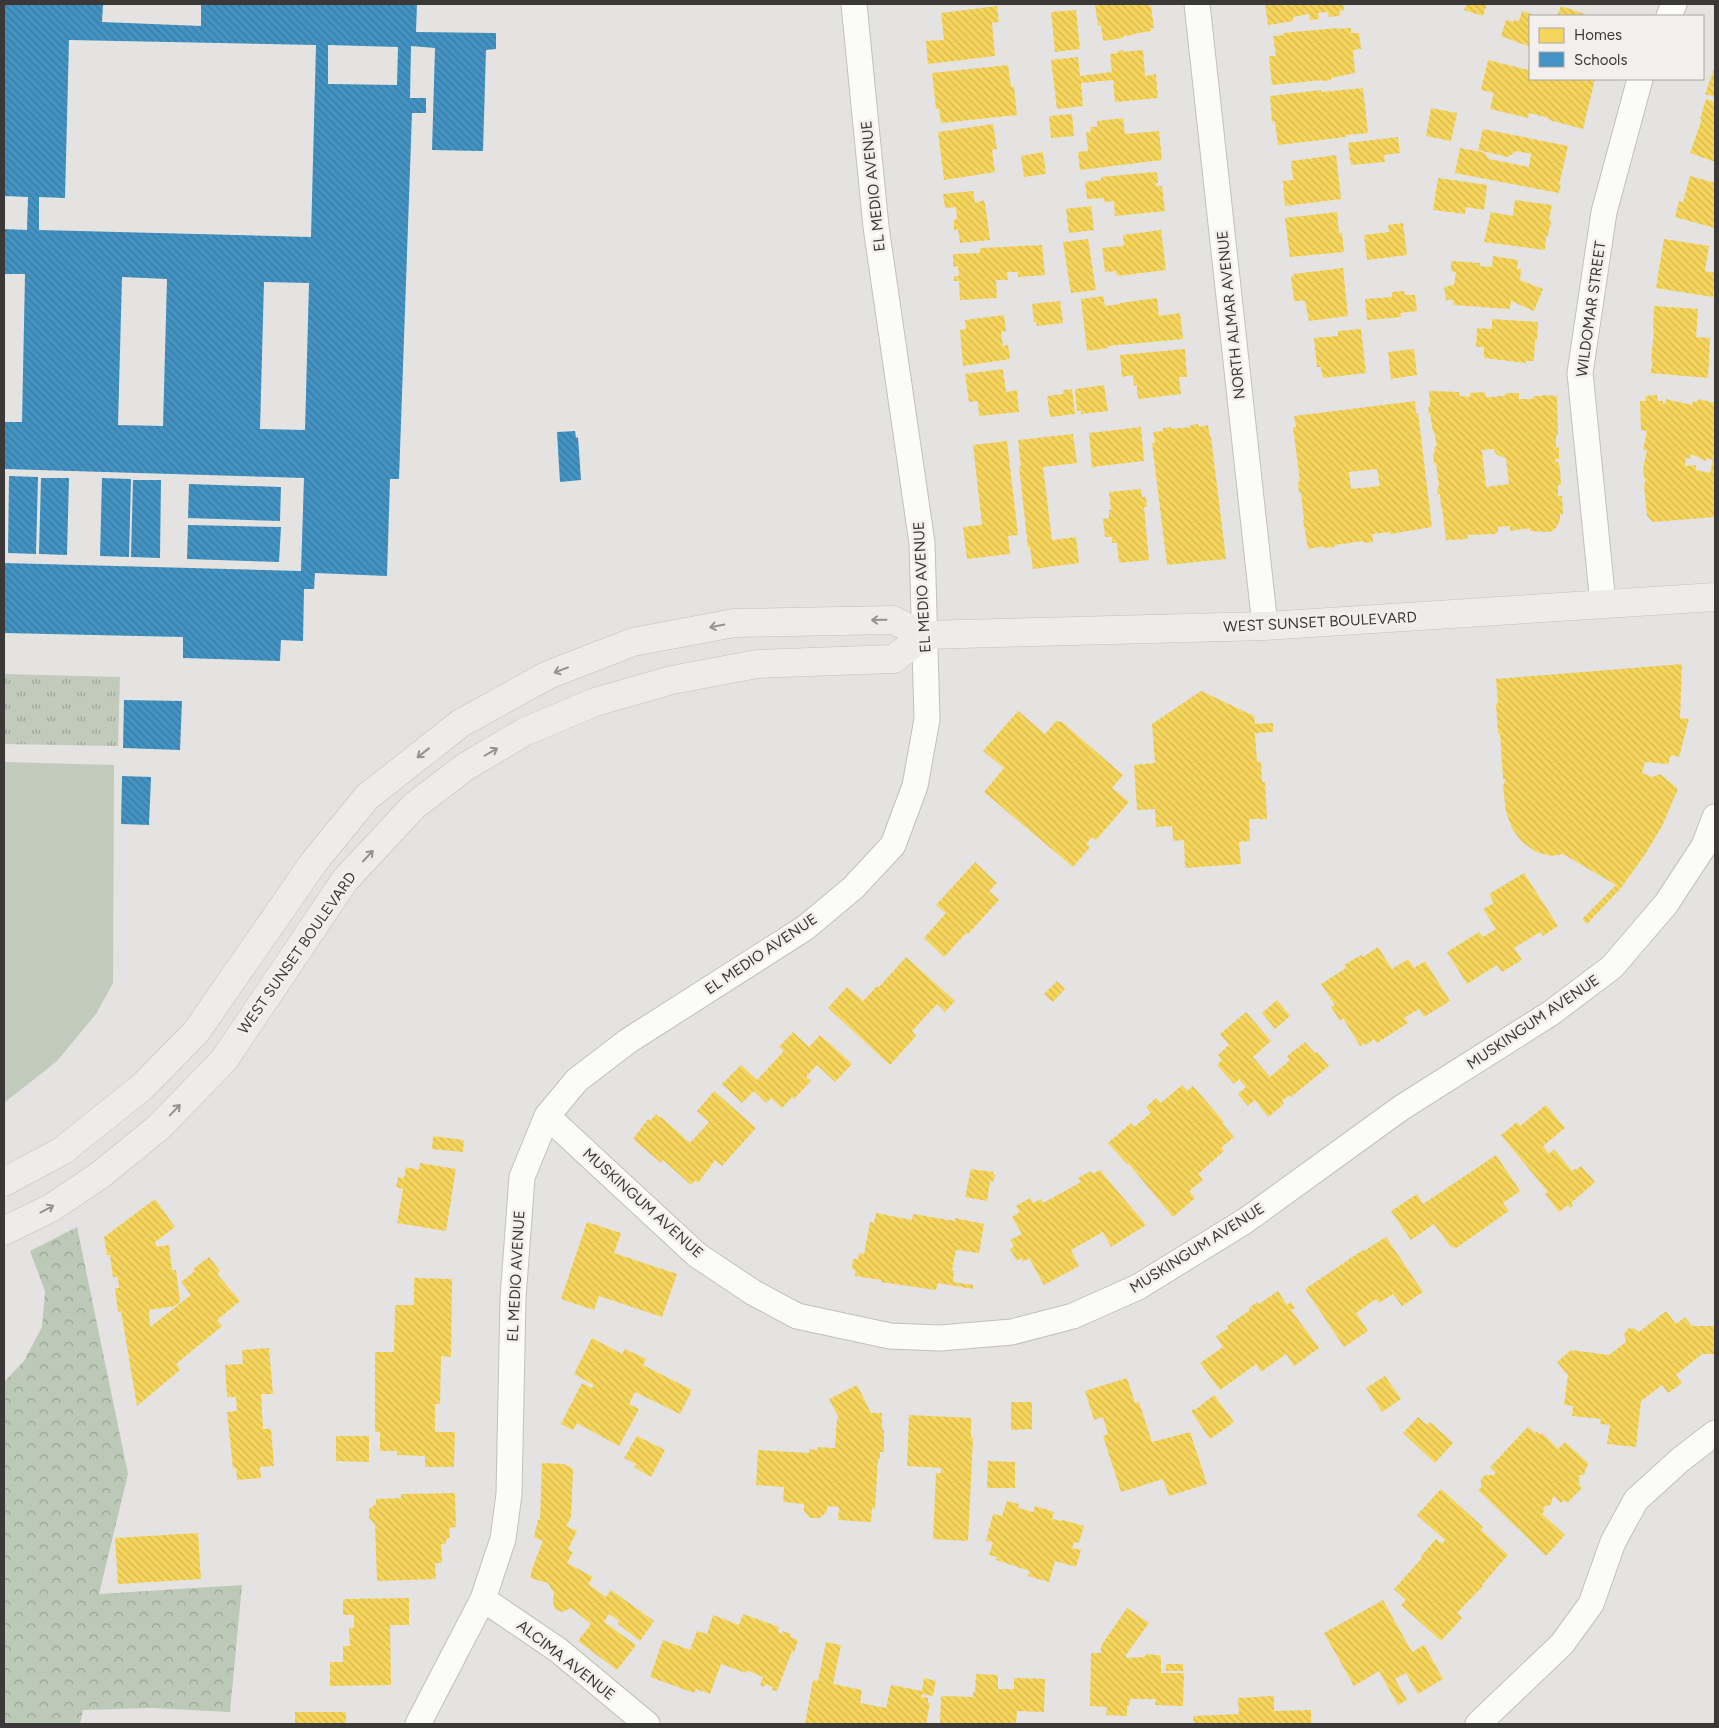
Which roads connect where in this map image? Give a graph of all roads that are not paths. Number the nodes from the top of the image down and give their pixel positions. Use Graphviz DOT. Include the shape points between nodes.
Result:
graph roads {
  1 [pos="854,4"];
  2 [pos="1197,4"];
  3 [pos="1640,80"];
  4 [pos="1715,597"];
  5 [pos="1603,604"];
  6 [pos="1265,626"];
  7 [pos="924,635"];
  8 [pos="1715,817"];
  9 [pos="547,1116"];
  10 [pos="4,1182"];
  11 [pos="4,1231"];
  12 [pos="1715,1434"];
  13 [pos="483,1599"];
  14 [pos="418,1724"];
  15 [pos="647,1724"];
  16 [pos="1478,1724"];
  1 -- 7 [label="street, EL MEDIO AVENUE" via="876,227 922,543"];
  2 -- 6 [label="street, NORTH ALMAR AVENUE"];
  3 -- 5 [label="street, WILDOMAR STREET" via="1604,212 1580,373"];
  4 -- 5 [label="main road, WEST SUNSET BOULEVARD"];
  5 -- 6 [label="main road, WEST SUNSET BOULEVARD"];
  6 -- 7 [label="main road, WEST SUNSET BOULEVARD"];
  7 -- 9 [label="street, EL MEDIO AVENUE" via="927,719 915,786 893,845 853,888 805,928 628,1041 577,1080"];
  7 -- 10 [label="main road, WEST SUNSET BOULEVARD, one-way" via="893,620 734,623 633,642 548,675 461,723 367,798 314,862 196,1032 142,1088 62,1151"];
  11 -- 7 [label="main road, WEST SUNSET BOULEVARD, one-way" via="51,1208 100,1176 159,1127 224,1060 345,880 414,806 465,767 524,732 595,702 672,680 757,664 894,659"];
  8 -- 9 [label="street, MUSKINGUM AVENUE" via="1704,846 1666,904 1612,967 1550,1013 1401,1108 1245,1221 1138,1287 1073,1316 1012,1332 940,1338 890,1336 797,1316 754,1293 697,1255"];
  9 -- 13 [label="street, EL MEDIO AVENUE" via="522,1177 513,1298 509,1494 503,1539"];
  12 -- 16 [label="street" via="1636,1500 1613,1542 1591,1604 1562,1644"];
  13 -- 14 [label="street, EL MEDIO AVENUE"];
  13 -- 15 [label="street, ALCIMA AVENUE" via="558,1650"];
}
